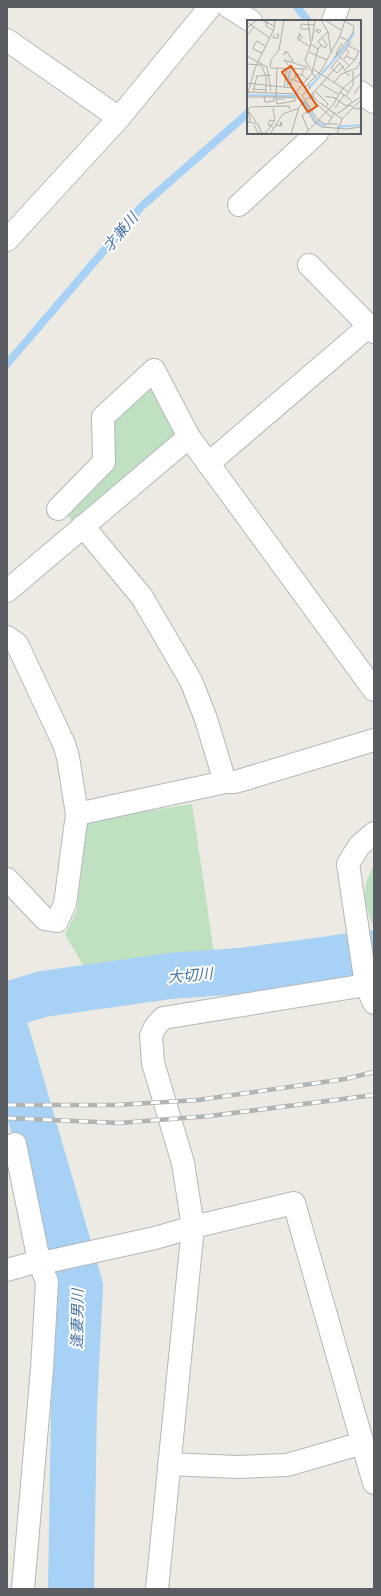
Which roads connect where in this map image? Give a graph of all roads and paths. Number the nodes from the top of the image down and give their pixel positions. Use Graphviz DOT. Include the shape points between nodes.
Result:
graph roads {
  1 [pos="210,7"];
  2 [pos="229,7"];
  3 [pos="338,7"];
  4 [pos="249,20"];
  5 [pos="333,20"];
  6 [pos="7,40"];
  7 [pos="119,118"];
  8 [pos="316,134"];
  9 [pos="239,205"];
  10 [pos="11,229"];
  11 [pos="309,265"];
  12 [pos="371,329"];
  13 [pos="189,437"];
  14 [pos="208,464"];
  15 [pos="58,509"];
  16 [pos="83,526"];
  17 [pos="7,591"];
  18 [pos="7,637"];
  19 [pos="374,690"];
  20 [pos="374,740"];
  21 [pos="225,782"];
  22 [pos="77,814"];
  23 [pos="374,833"];
  24 [pos="7,879"];
  25 [pos="370,994"];
  26 [pos="15,1144"];
  27 [pos="192,1227"];
  28 [pos="45,1261"];
  29 [pos="7,1270"];
  30 [pos="363,1443"];
  31 [pos="169,1464"];
  32 [pos="374,1483"];
  33 [pos="18,1584"];
  34 [pos="156,1589"];
  1 -- 7 [label="street"];
  2 -- 4 [label="street"];
  3 -- 5 [label="street"];
  6 -- 7 [label="street"];
  7 -- 10 [label="street"];
  8 -- 9 [label="street"];
  11 -- 12 [label="street"];
  12 -- 14 [label="street"];
  13 -- 14 [label="street"];
  13 -- 15 [label="street" via="154,370 103,417 104,462"];
  13 -- 16 [label="street"];
  14 -- 19 [label="street"];
  16 -- 17 [label="street"];
  16 -- 21 [label="street" via="142,597 191,681 206,719"];
  18 -- 22 [label="street" via="17,644 64,744"];
  20 -- 21 [label="street" via="235,782"];
  21 -- 22 [label="street"];
  22 -- 24 [label="street" via="65,904 56,921 45,919"];
  23 -- 25 [label="street" via="359,846 348,864"];
  25 -- 27 [label="street" via="163,1018 154,1027 151,1036 153,1063 183,1163"];
  26 -- 28 [label="street"];
  27 -- 28 [label="street" via="155,1238"];
  27 -- 30 [label="street" via="294,1203"];
  27 -- 31 [label="street"];
  28 -- 29 [label="street"];
  28 -- 33 [label="street" via="47,1282 42,1369"];
  30 -- 31 [label="street" via="287,1464 237,1467"];
  30 -- 32 [label="street"];
  31 -- 34 [label="street"];
}
